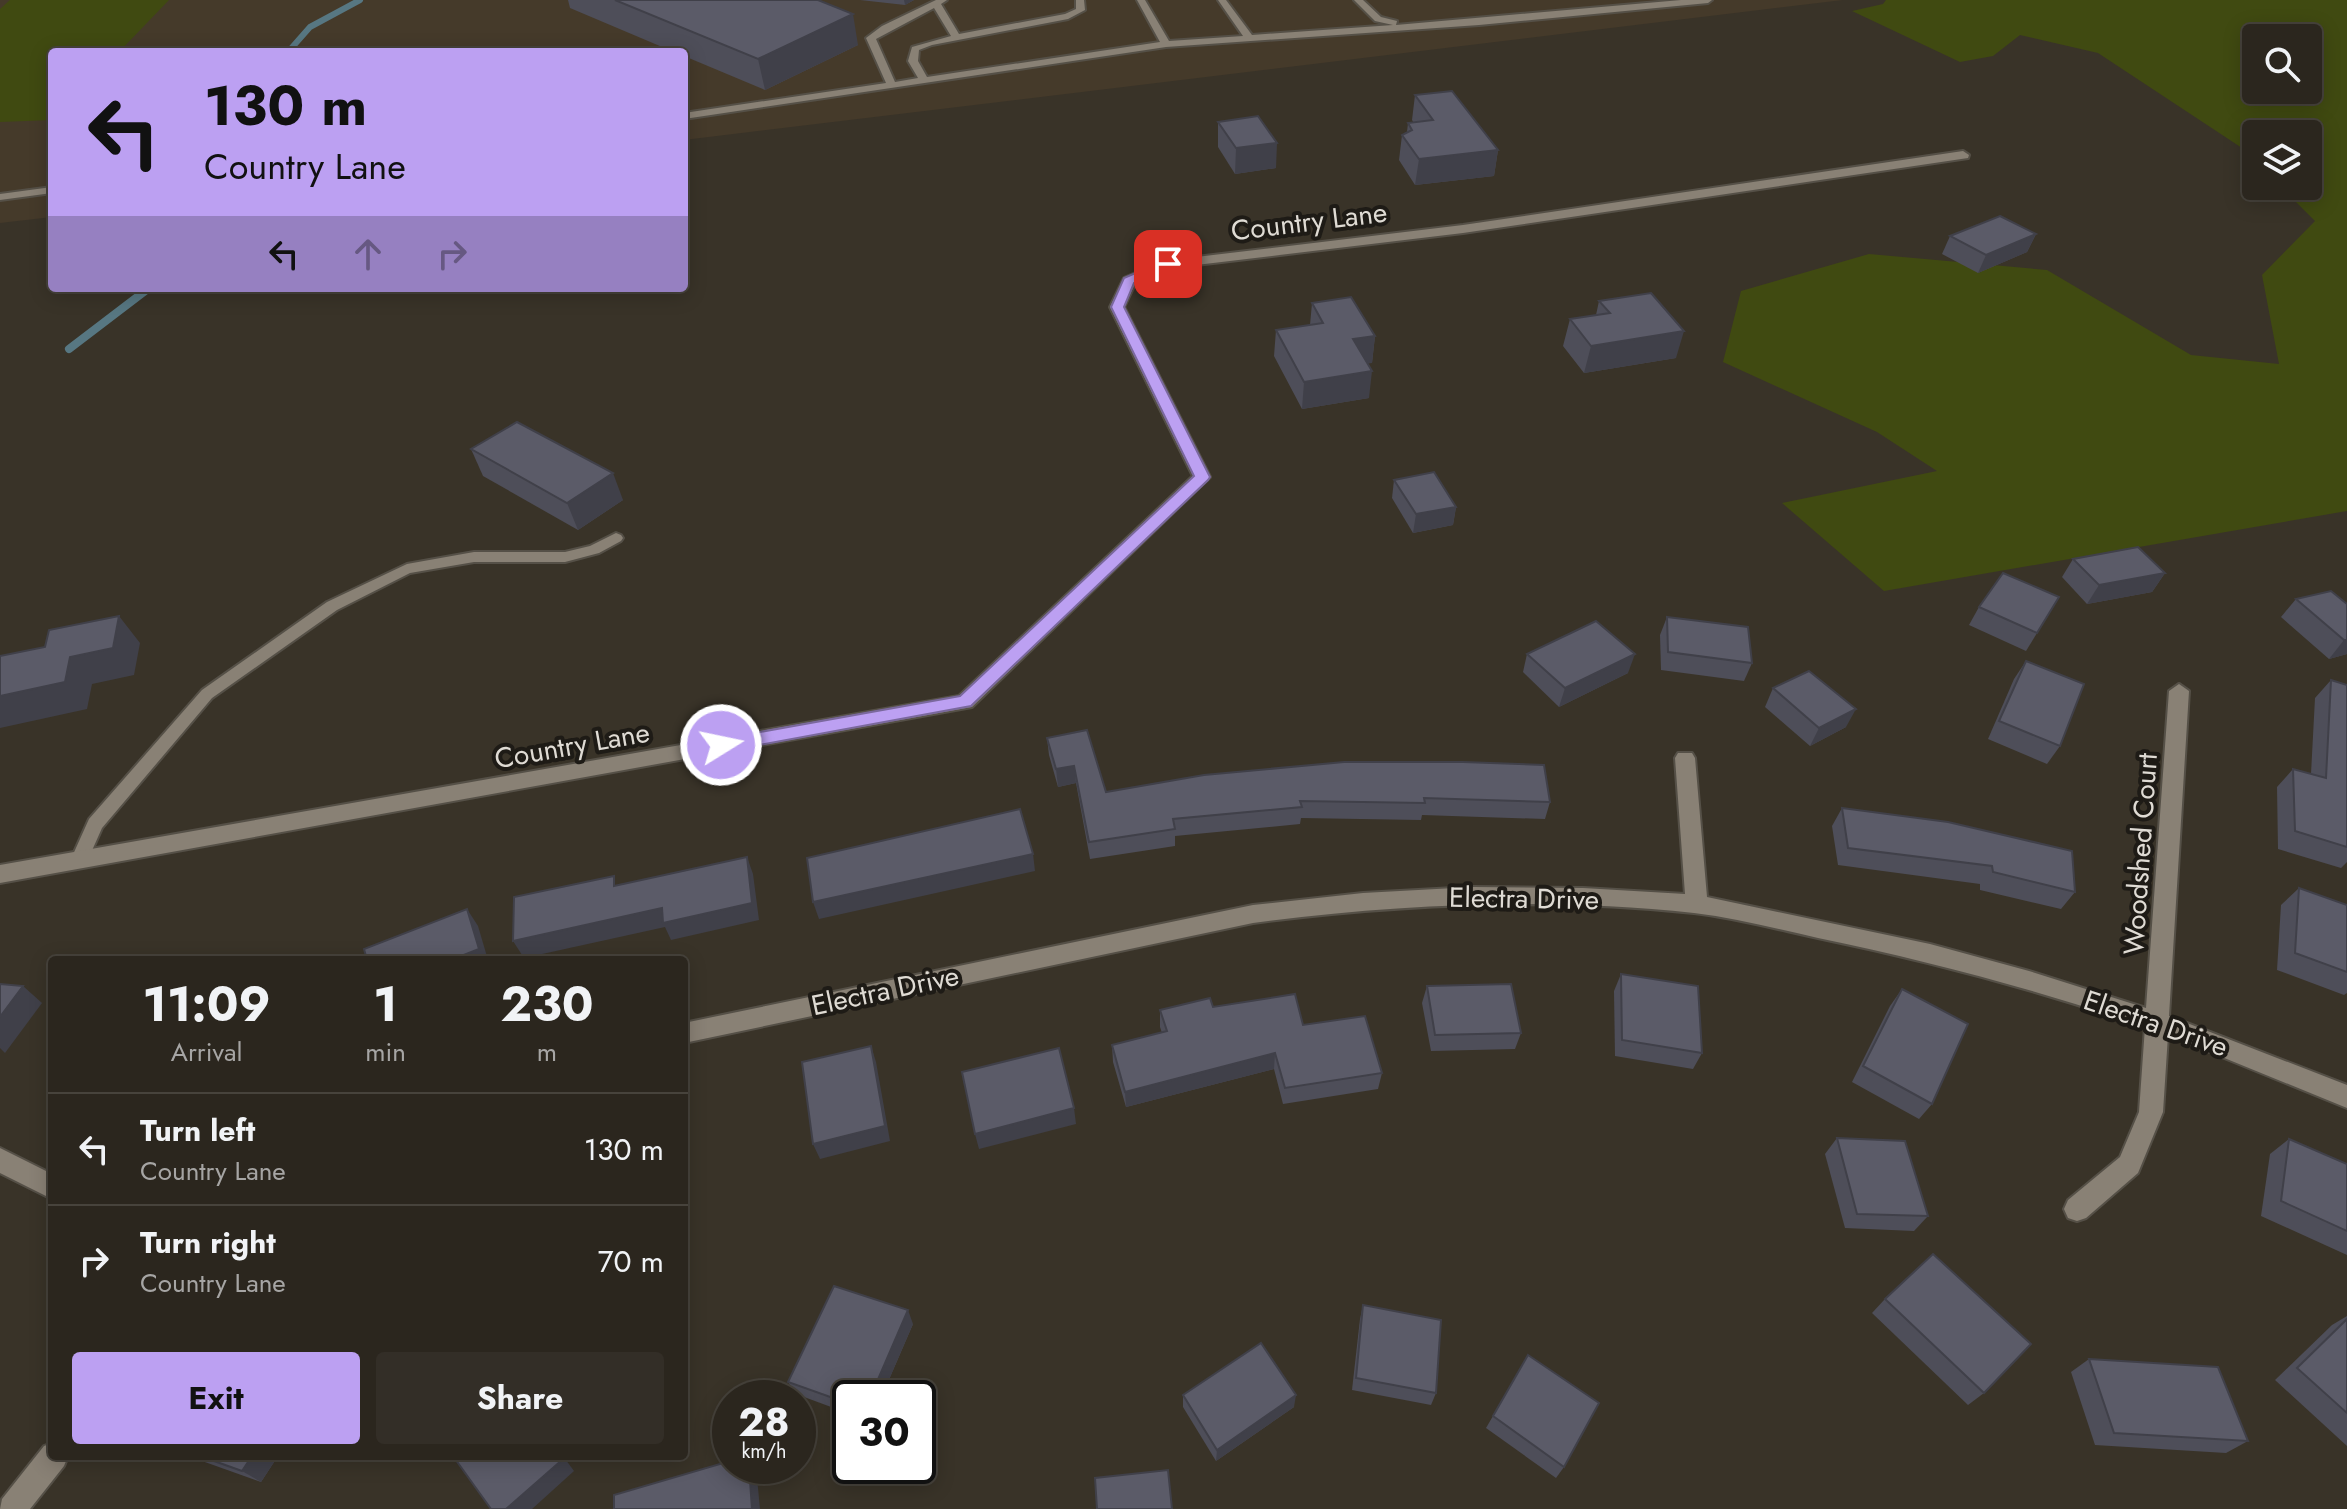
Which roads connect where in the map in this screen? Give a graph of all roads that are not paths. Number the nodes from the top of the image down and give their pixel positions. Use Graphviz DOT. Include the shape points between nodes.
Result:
graph roads {
  1 [pos="1080,0"];
  2 [pos="1141,0"];
  3 [pos="1222,0"];
  4 [pos="1358,0"];
  5 [pos="1656,0"];
  6 [pos="1708,0"];
  7 [pos="940,2"];
  8 [pos="1645,7"];
  9 [pos="1412,27"];
  10 [pos="956,37"];
  11 [pos="1249,38"];
  12 [pos="1166,44"];
  13 [pos="924,81"];
  14 [pos="892,86"];
  15 [pos="688,115"];
  16 [pos="1963,155"];
  17 [pos="48,191"];
  18 [pos="0,197"];
  19 [pos="616,538"];
  20 [pos="2179,691"];
  21 [pos="1685,758"];
  22 [pos="80,859"];
  23 [pos="0,874"];
  24 [pos="1697,904"];
  25 [pos="2158,1021"];
  26 [pos="688,1032"];
  27 [pos="2347,1097"];
  28 [pos="0,1160"];
  29 [pos="48,1185"];
  30 [pos="2077,1209"];
  31 [pos="51,1460"];
  32 [pos="12,1509"];
  1 -- 10 [label="lane" via="1081,10 1068,16"];
  2 -- 12 [label="lane"];
  3 -- 11 [label="lane"];
  4 -- 9 [label="lane" via="1378,19"];
  5 -- 8 [label="lane"];
  6 -- 8 [label="lane"];
  7 -- 10 [label="lane"];
  7 -- 14 [label="lane" via="871,38"];
  8 -- 9 [label="lane"];
  9 -- 11 [label="lane"];
  10 -- 13 [label="lane" via="915,49 913,61"];
  11 -- 12 [label="lane"];
  12 -- 13 [label="lane"];
  13 -- 14 [label="lane"];
  14 -- 15 [label="lane"];
  16 -- 22 [label="street, Country Lane" via="1463,229 1168,264 1129,281 1117,307 1202,477 965,702"];
  17 -- 18 [label="lane"];
  19 -- 22 [label="lane" via="565,557 474,557 407,569 332,606 207,694 95,824"];
  20 -- 25 [label="street, Woodshed Court"];
  21 -- 24 [label="street"];
  22 -- 23 [label="street, Country Lane"];
  24 -- 25 [label="street, Electra Drive" via="1930,953"];
  24 -- 26 [label="street, Electra Drive" via="1493,895 1328,903 1238,917"];
  25 -- 27 [label="street, Electra Drive"];
  25 -- 30 [label="street, Woodshed Court" via="2151,1112 2129,1165"];
  28 -- 29 [label="street"];
  31 -- 32 [label="street"];
}
